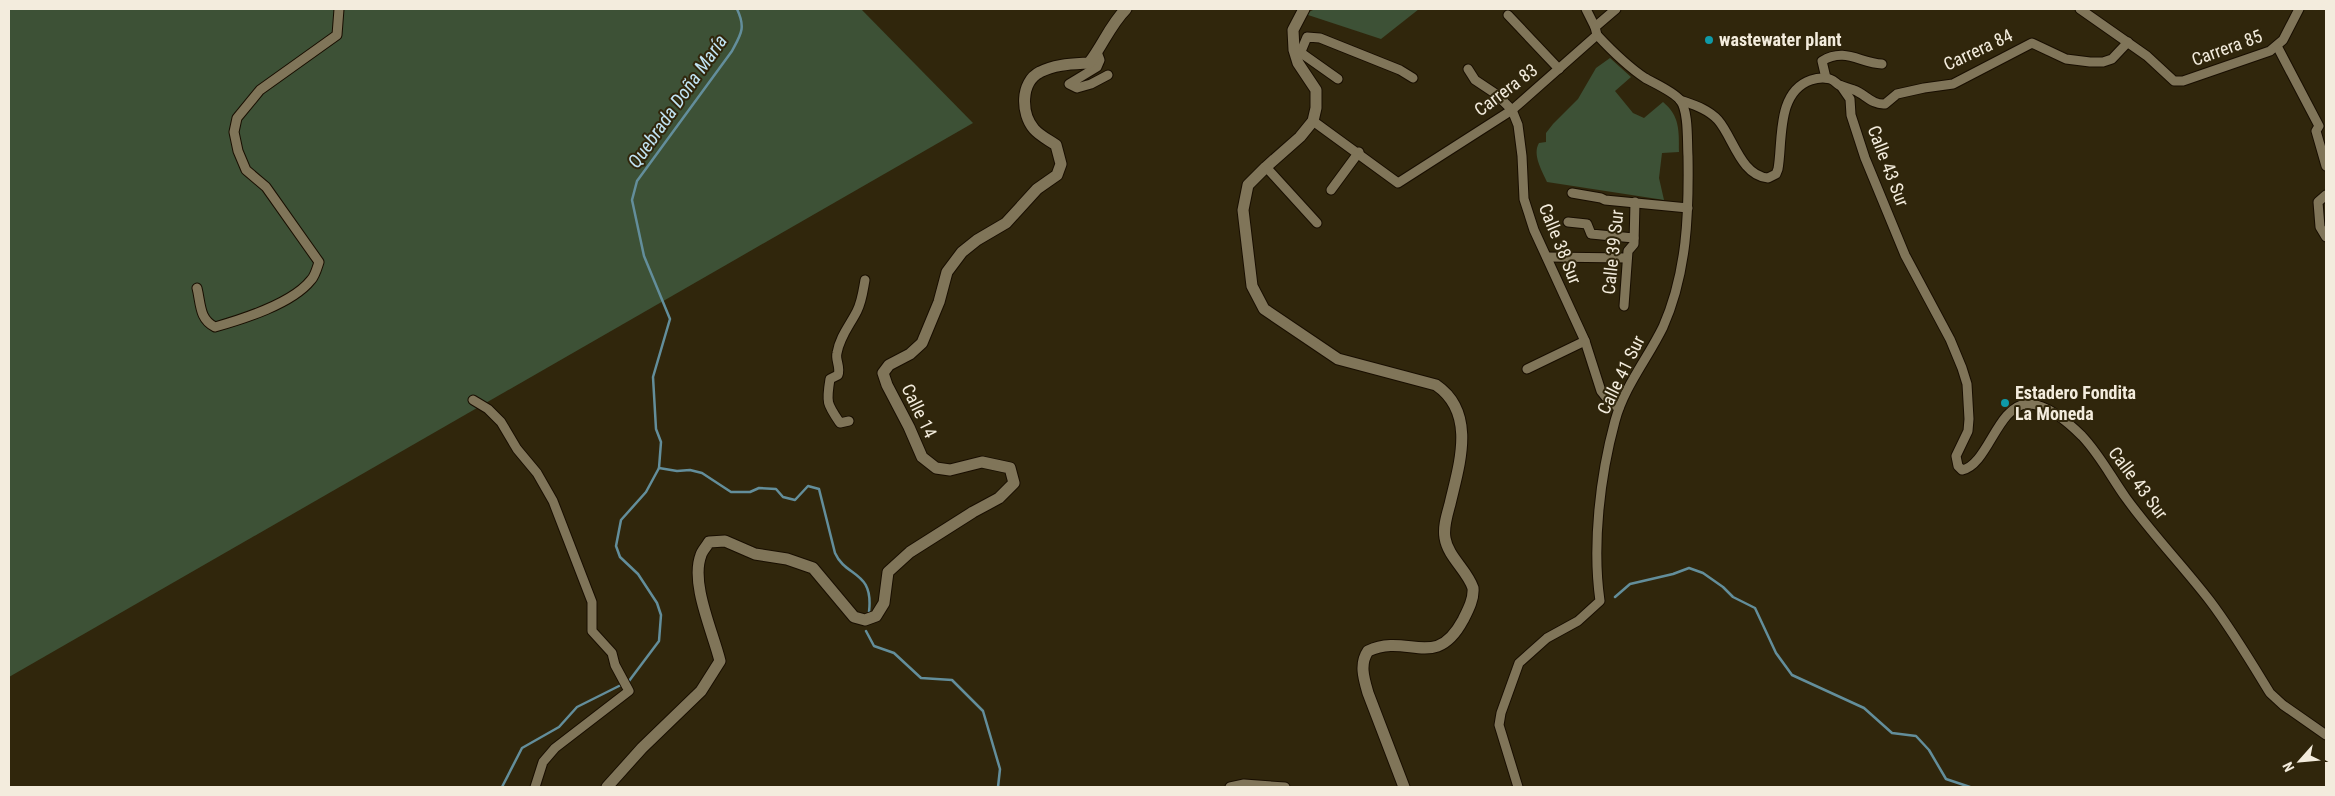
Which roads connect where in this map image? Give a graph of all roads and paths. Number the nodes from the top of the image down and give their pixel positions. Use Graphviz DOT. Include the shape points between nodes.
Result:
graph roads {
  1 [pos="339,9"];
  2 [pos="1126,9"];
  3 [pos="1304,9"];
  4 [pos="1586,9"];
  5 [pos="1616,9"];
  6 [pos="2080,9"];
  7 [pos="2299,9"];
  8 [pos="1508,15"];
  9 [pos="1596,31"];
  10 [pos="2128,42"];
  11 [pos="2276,46"];
  12 [pos="1295,50"];
  13 [pos="1097,52"];
  14 [pos="1882,64"];
  15 [pos="1468,69"];
  16 [pos="1559,69"];
  17 [pos="1108,75"];
  18 [pos="1413,78"];
  19 [pos="1826,78"];
  20 [pos="1338,79"];
  21 [pos="1841,86"];
  22 [pos="1680,100"];
  23 [pos="1512,110"];
  24 [pos="1313,121"];
  25 [pos="1359,152"];
  26 [pos="2326,166"];
  27 [pos="1266,167"];
  28 [pos="1331,190"];
  29 [pos="1572,193"];
  30 [pos="2324,196"];
  31 [pos="1635,202"];
  32 [pos="1688,208"];
  33 [pos="1568,222"];
  34 [pos="1317,223"];
  35 [pos="2326,237"];
  36 [pos="1634,238"];
  37 [pos="1547,256"];
  38 [pos="1627,258"];
  39 [pos="865,280"];
  40 [pos="197,288"];
  41 [pos="1624,306"];
  42 [pos="1585,341"];
  43 [pos="1527,369"];
  44 [pos="473,400"];
  45 [pos="1618,408"];
  46 [pos="850,421"];
  47 [pos="2326,734"];
  48 [pos="535,787"];
  49 [pos="607,787"];
  50 [pos="1230,787"];
  51 [pos="1285,787"];
  52 [pos="1404,787"];
  53 [pos="1518,787"];
  1 -- 40 [label="street" via="336,34 260,90 237,118 234,132 246,170 266,187 319,262 312,280 293,296 242,319 215,327 202,316"];
  2 -- 13 [label="street" via="1104,36"];
  3 -- 12 [label="street" via="1292,30"];
  4 -- 9 [label="street"];
  5 -- 9 [label="street, Carrera 83"];
  6 -- 10 [label="street"];
  7 -- 11 [label="street, Carrera 85" via="2283,40"];
  8 -- 16 [label="street"];
  9 -- 16 [label="street, Carrera 83"];
  9 -- 22 [label="street" via="1626,64"];
  10 -- 11 [label="street, Carrera 85" via="2174,81 2183,81 2262,55"];
  10 -- 21 [label="street, Carrera 84" via="2112,59 2104,62 2066,59 2032,43 1953,84 1897,94 1884,104 1875,104 1857,91"];
  11 -- 26 [label="street" via="2318,126 2316,131"];
  12 -- 18 [label="street" via="1302,49 1307,37 1320,38"];
  12 -- 20 [label="street"];
  12 -- 24 [label="street" via="1298,63 1316,90"];
  13 -- 17 [label="street" via="1100,60 1097,66 1069,84 1076,88"];
  13 -- 49 [label="street, Calle 14" via="1089,63 1053,66 1038,72 1032,79 1025,93 1026,117 1035,130 1056,145 1061,164 1057,174 1037,189 1006,223 962,252 947,272 922,343 889,365 883,373 922,457 936,468 950,470 982,462 1010,468 1014,484 999,498 910,552 888,572 884,603 876,616 865,620 854,617 813,568 787,558 755,554 725,541 709,542 701,555 699,582 720,660 701,691"];
  14 -- 19 [label="street" via="1848,54 1830,57 1822,61"];
  15 -- 23 [label="street, Calle 38 Sur" via="1475,80"];
  16 -- 23 [label="street, Carrera 83"];
  19 -- 21 [label="street, Carrera 84"];
  19 -- 22 [label="street" via="1804,83 1793,94 1782,121 1778,169 1763,178 1743,160 1718,120 1700,107"];
  21 -- 47 [label="street, Calle 43 Sur" via="1850,100 1851,115 1865,158 1905,255 1947,332 1967,384 1968,431 1956,456 1958,466 1962,470 1973,465 1991,437 2017,407 2027,404 2041,407 2063,420 2082,436 2106,465 2126,498 2211,602 2270,693"];
  22 -- 32 [label="street, Calle 41 Sur" via="1687,136"];
  23 -- 25 [label="street, Carrera 83" via="1398,183"];
  23 -- 37 [label="street, Calle 38 Sur" via="1518,125 1524,199"];
  24 -- 25 [label="street"];
  24 -- 27 [label="street"];
  25 -- 28 [label="street"];
  27 -- 34 [label="street"];
  27 -- 52 [label="street" via="1248,185 1243,210 1252,286 1264,309 1338,359 1436,384 1446,392 1458,412 1463,435 1444,533 1448,546 1471,583 1474,593 1471,603 1456,633 1442,645 1429,648 1400,644 1382,646 1368,650 1364,659 1363,677"];
  29 -- 31 [label="street"];
  30 -- 35 [label="street" via="2318,202 2318,215"];
  31 -- 32 [label="street"];
  31 -- 36 [label="street, Calle 39 Sur"];
  32 -- 45 [label="street, Calle 41 Sur" via="1683,257 1671,307"];
  33 -- 36 [label="street" via="1586,224 1591,234"];
  36 -- 38 [label="street, Calle 39 Sur"];
  37 -- 38 [label="street"];
  37 -- 42 [label="street, Calle 38 Sur"];
  38 -- 41 [label="street, Calle 39 Sur"];
  39 -- 46 [label="street" via="863,297 842,334 836,354 840,366 838,375 830,379 828,389 827,404 840,423"];
  42 -- 43 [label="street"];
  42 -- 45 [label="street, Calle 38 Sur" via="1601,391"];
  44 -- 48 [label="street" via="501,422 553,501 592,602 592,631 612,653 629,691 555,748 543,762"];
  45 -- 53 [label="street, Calle 41 Sur" via="1599,503 1597,582 1600,601 1578,621 1547,638 1519,663 1501,713 1499,725"];
  50 -- 51 [label="street" via="1244,784"];
}
